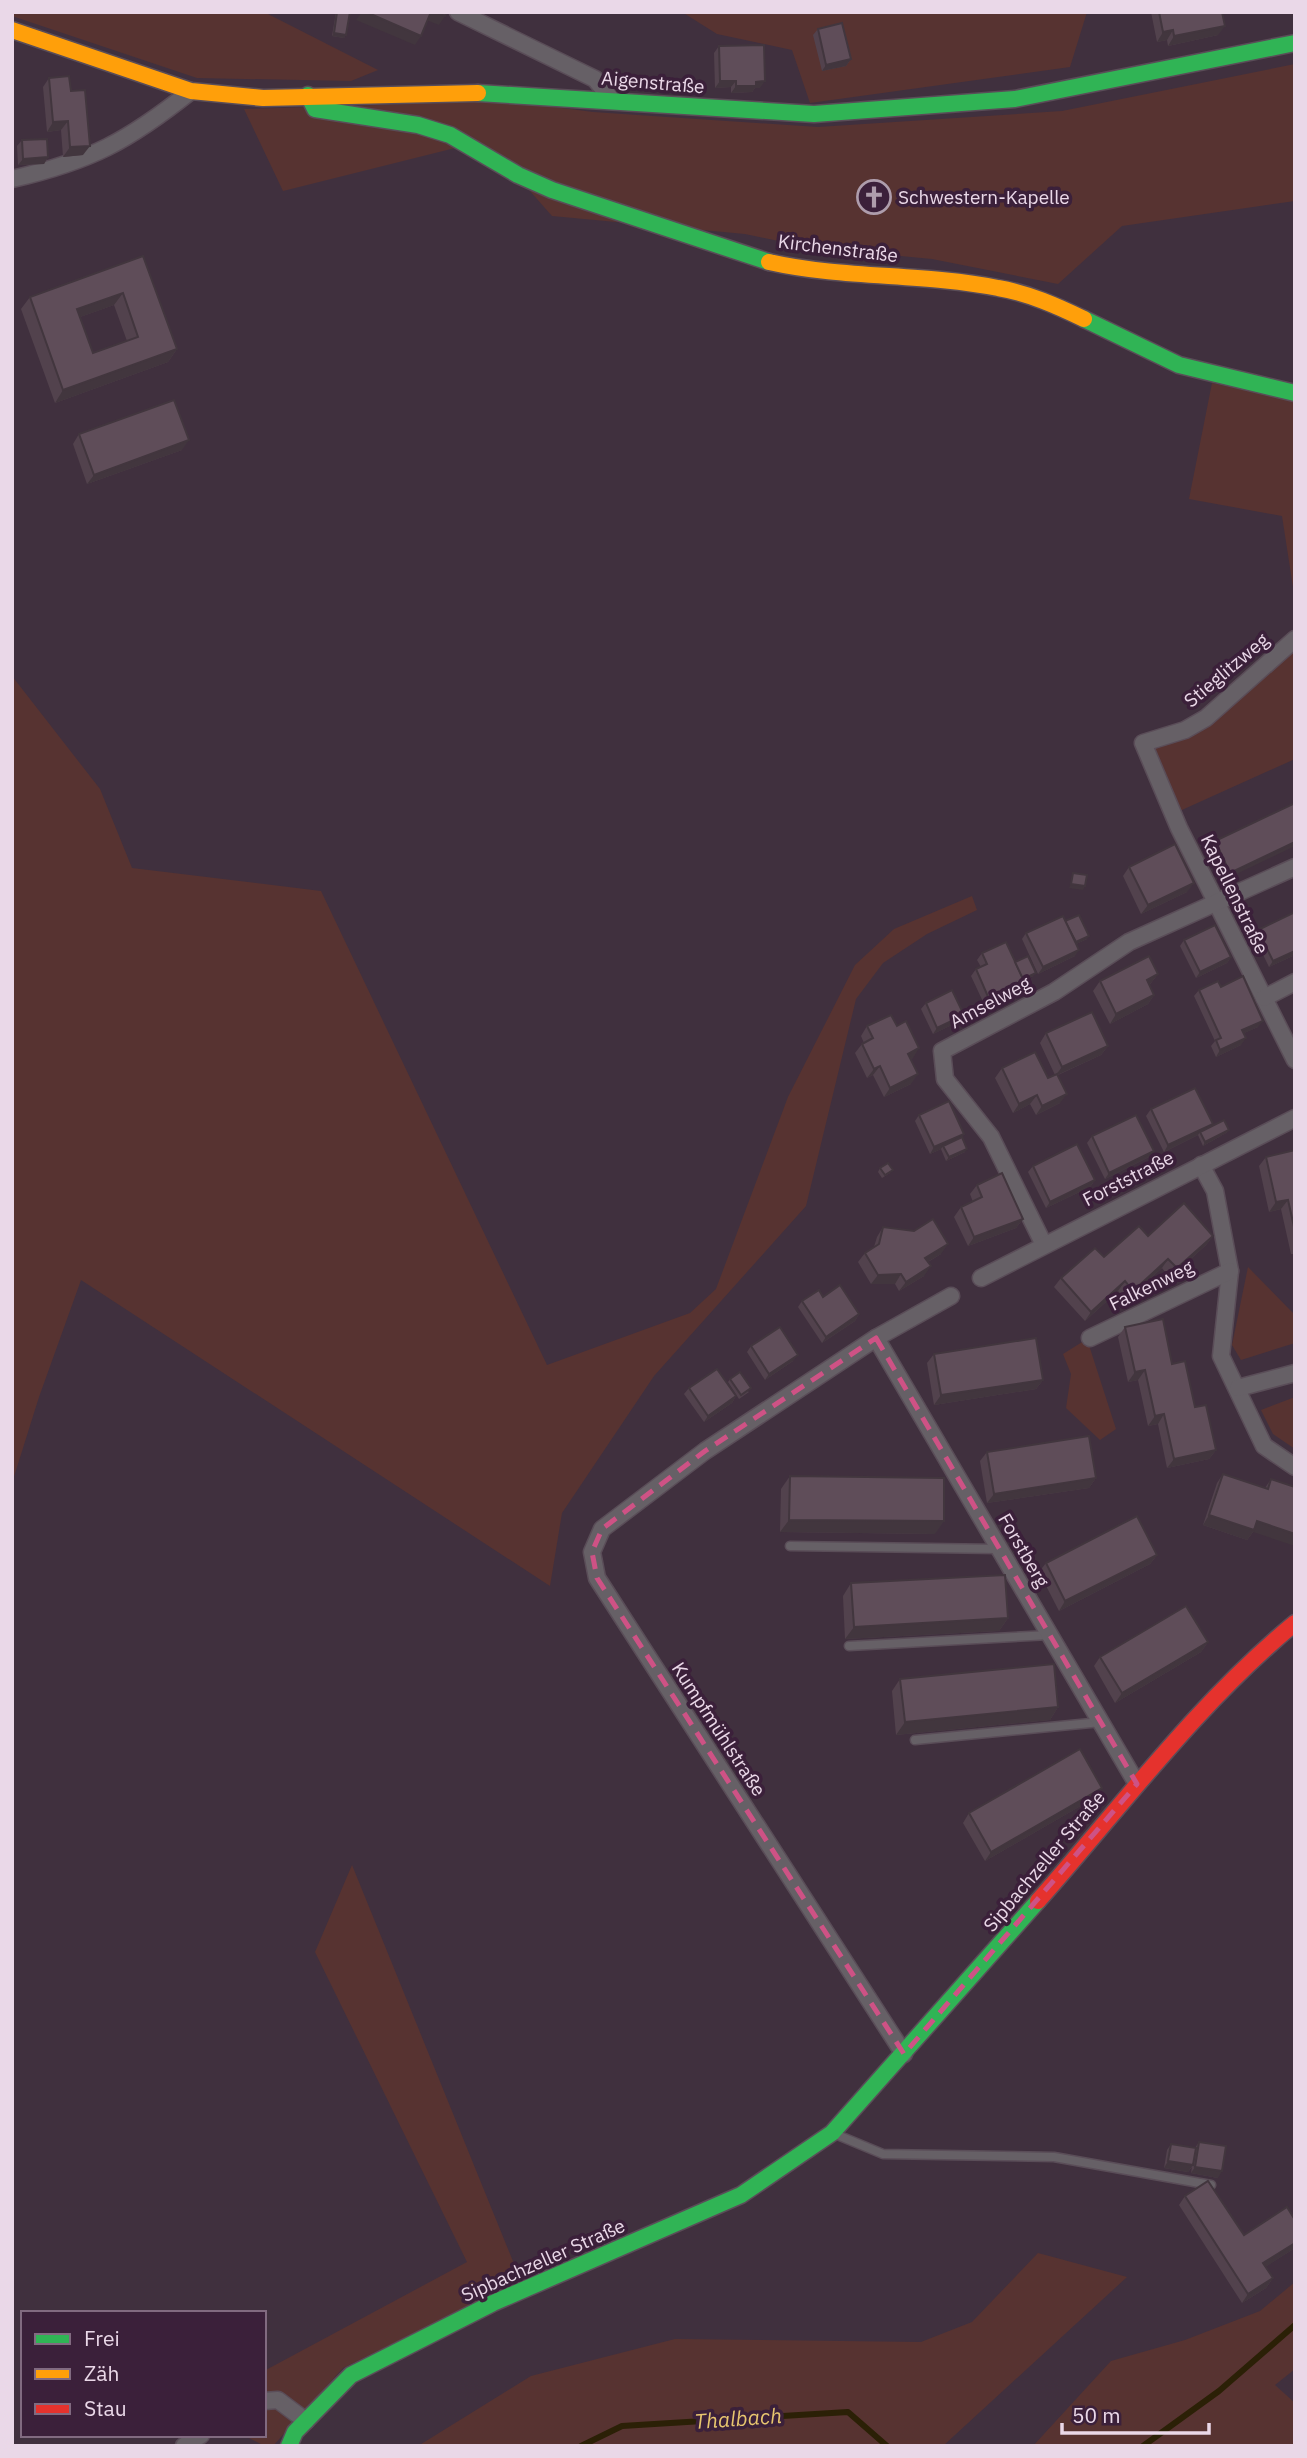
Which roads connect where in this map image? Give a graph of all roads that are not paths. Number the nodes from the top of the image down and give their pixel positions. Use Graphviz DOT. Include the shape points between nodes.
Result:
graph roads {
  1 [pos="458,12"];
  2 [pos="12,30"];
  3 [pos="1295,43"];
  4 [pos="191,91"];
  5 [pos="308,95"];
  6 [pos="612,100"];
  7 [pos="12,179"];
  8 [pos="1295,393"];
  9 [pos="1295,639"];
  10 [pos="1143,743"];
  11 [pos="1295,867"];
  12 [pos="1216,903"];
  13 [pos="1295,982"];
  14 [pos="1264,998"];
  15 [pos="1295,1060"];
  16 [pos="1295,1118"];
  17 [pos="1202,1165"];
  18 [pos="1044,1245"];
  19 [pos="1230,1270"];
  20 [pos="981,1278"];
  21 [pos="951,1296"];
  22 [pos="876,1338"];
  23 [pos="1090,1338"];
  24 [pos="1295,1373"];
  25 [pos="1238,1388"];
  26 [pos="1295,1467"];
  27 [pos="790,1546"];
  28 [pos="999,1549"];
  29 [pos="1295,1623"];
  30 [pos="1050,1635"];
  31 [pos="849,1646"];
  32 [pos="1101,1722"];
  33 [pos="915,1740"];
  34 [pos="1137,1784"];
  35 [pos="904,2054"];
  36 [pos="832,2133"];
  37 [pos="1211,2185"];
  38 [pos="266,2401"];
  39 [pos="306,2421"];
  40 [pos="289,2446"];
  1 -- 6 [label="street" via="595,79"];
  2 -- 4 [label="street, Aigenstraße"];
  3 -- 6 [label="street, Aigenstraße" via="1015,99 814,114"];
  4 -- 5 [label="street, Aigenstraße" via="262,98"];
  4 -- 7 [label="street" via="150,124 105,151"];
  5 -- 6 [label="street, Aigenstraße" via="502,92"];
  5 -- 8 [label="street, Kirchenstraße" via="315,109 418,125 450,135 552,190 757,259 800,269 1001,288 1059,307 1179,365"];
  9 -- 10 [label="street, Stieglitzweg" via="1206,718"];
  10 -- 12 [label="street, Kapellenstraße"];
  11 -- 12 [label="street"];
  12 -- 14 [label="street, Kapellenstraße"];
  12 -- 18 [label="street, Amselweg" via="1129,943 1054,992 942,1051 945,1079 991,1137"];
  13 -- 14 [label="street"];
  14 -- 15 [label="street, Kapellenstraße"];
  16 -- 17 [label="street, Forststraße"];
  17 -- 18 [label="street, Forststraße"];
  17 -- 19 [label="street" via="1214,1191"];
  18 -- 20 [label="street, Forststraße"];
  19 -- 23 [label="street, Falkenweg"];
  19 -- 25 [label="street" via="1221,1356"];
  21 -- 22 [label="street"];
  22 -- 28 [label="street, Forstberg"];
  22 -- 35 [label="street, Kumpfmühlstraße" via="705,1451 603,1529 592,1552 597,1578"];
  24 -- 25 [label="street"];
  25 -- 26 [label="street" via="1264,1446"];
  27 -- 28 [label="lane"];
  28 -- 30 [label="street, Forstberg"];
  29 -- 34 [label="street, Sipbachzeller Straße" via="1202,1709"];
  30 -- 31 [label="lane"];
  30 -- 32 [label="street, Forstberg"];
  32 -- 33 [label="lane"];
  32 -- 34 [label="street, Forstberg"];
  34 -- 35 [label="street, Sipbachzeller Straße"];
  35 -- 36 [label="street, Sipbachzeller Straße"];
  36 -- 37 [label="lane" via="884,2154 1054,2157"];
  36 -- 39 [label="street, Sipbachzeller Straße" via="741,2195 493,2303 351,2375"];
  38 -- 39 [label="street" via="278,2400"];
  39 -- 40 [label="street, Sipbachzeller Straße"];
}
